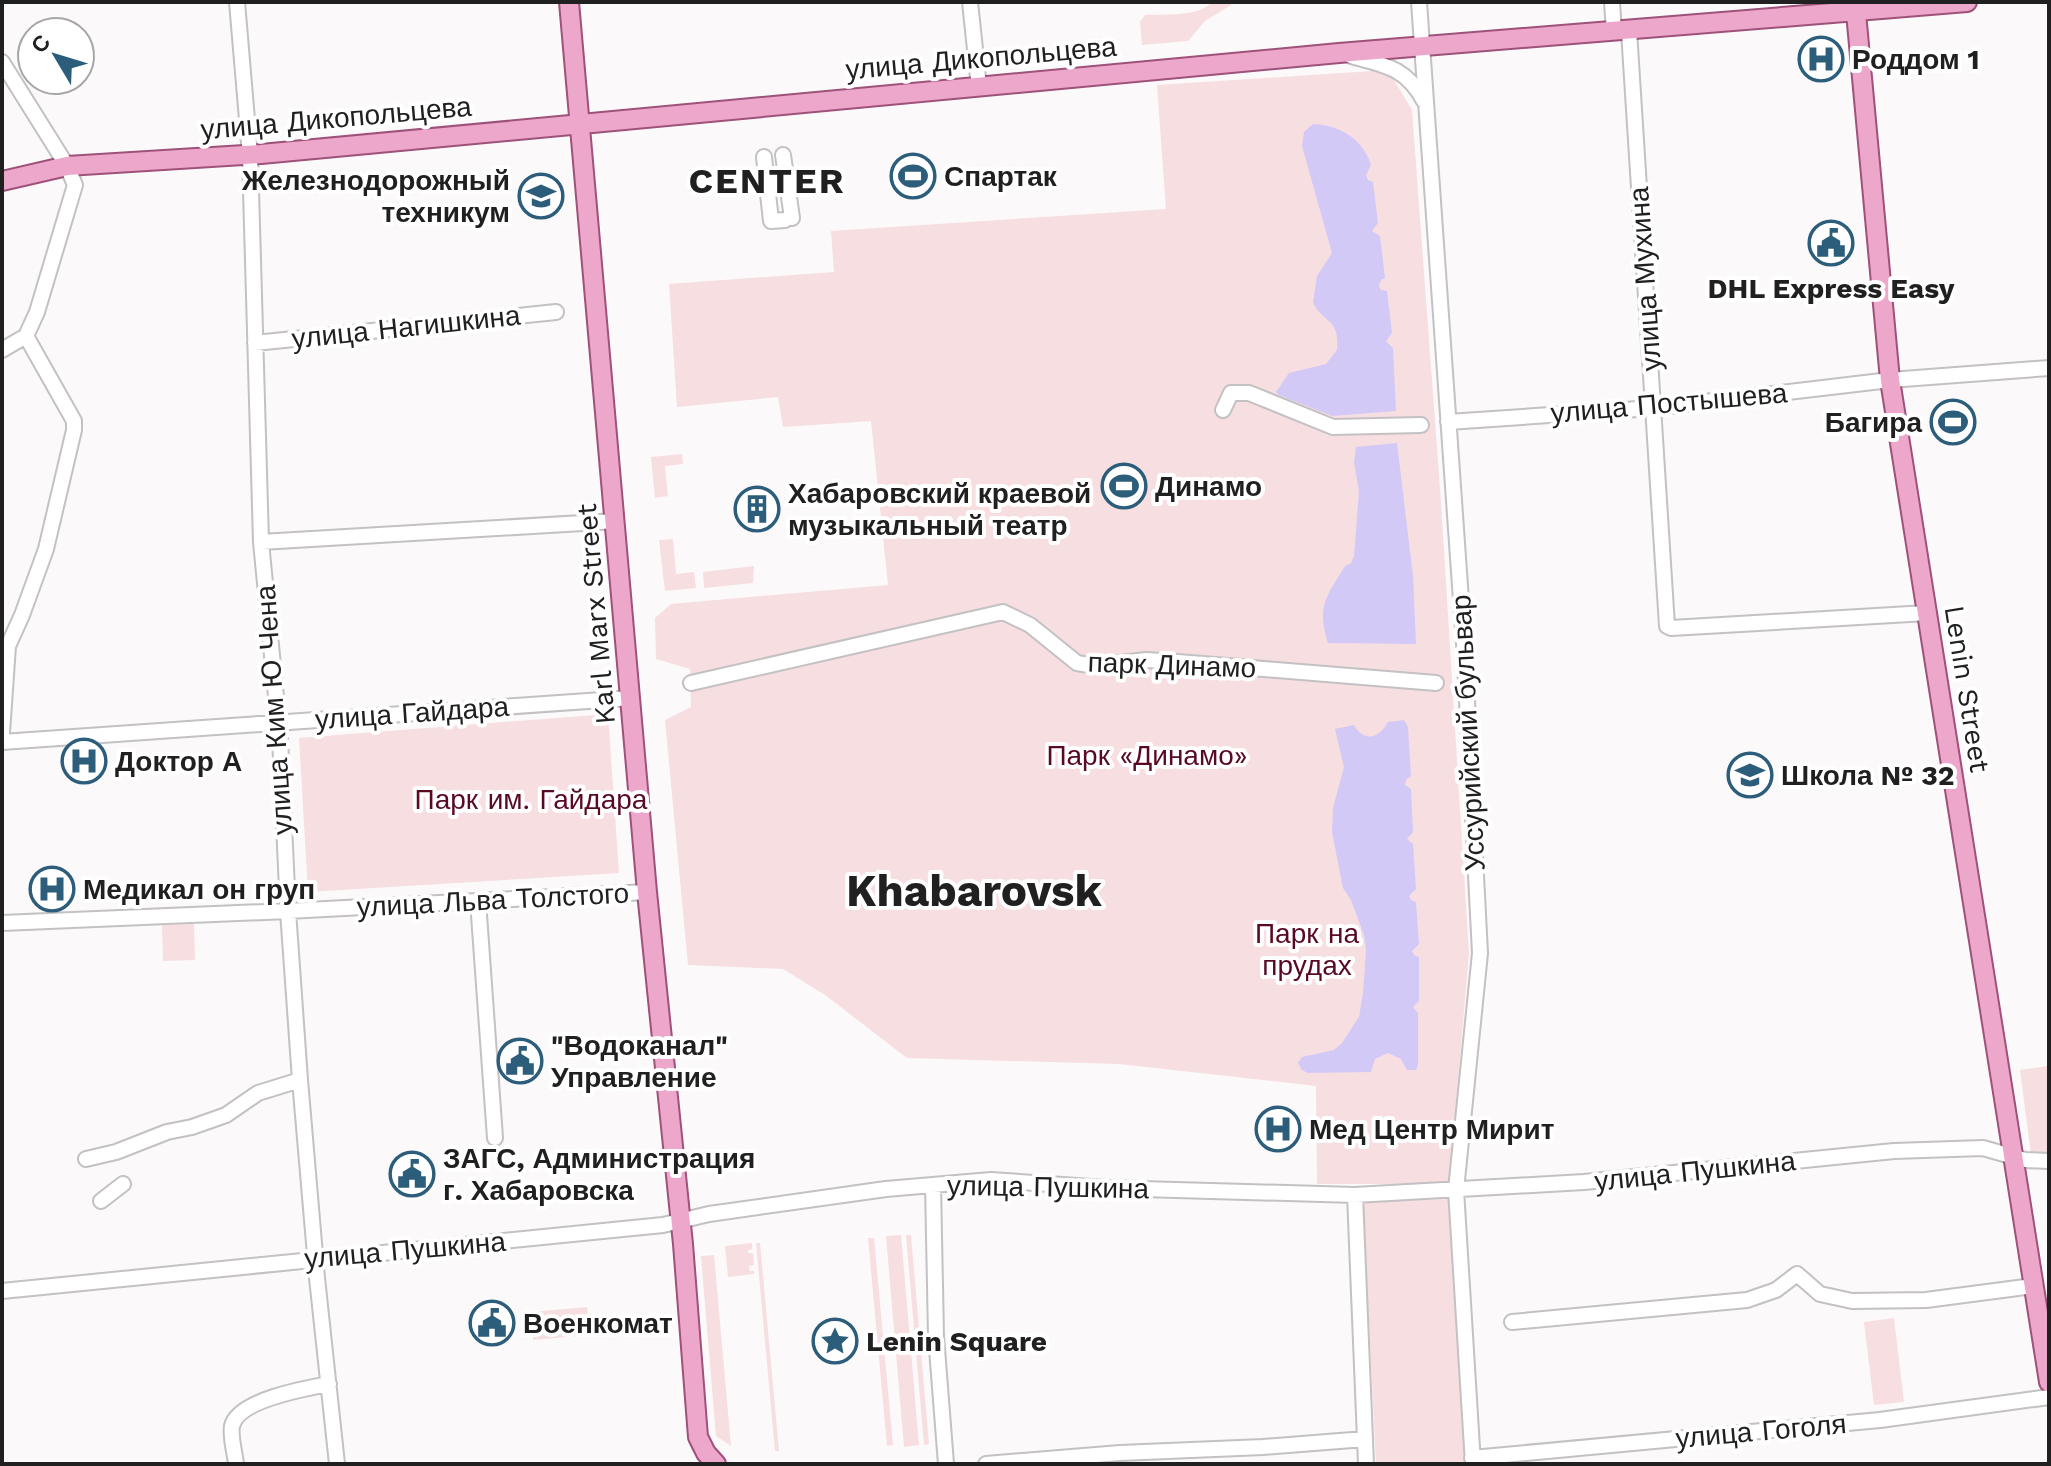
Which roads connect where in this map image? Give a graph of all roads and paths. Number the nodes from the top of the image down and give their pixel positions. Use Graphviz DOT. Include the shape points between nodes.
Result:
graph roads {
  1 [pos="237,2"];
  2 [pos="569,2"];
  3 [pos="970,2"];
  4 [pos="1419,2"];
  5 [pos="1612,2"];
  6 [pos="1967,2"];
  7 [pos="1856,6"];
  8 [pos="1621,31"];
  9 [pos="1422,47"];
  10 [pos="1339,53"];
  11 [pos="2,62"];
  12 [pos="979,87"];
  13 [pos="1427,107"];
  14 [pos="581,125"];
  15 [pos="250,155"];
  16 [pos="783,155"];
  17 [pos="764,157"];
  18 [pos="67,166"];
  19 [pos="2,181"];
  20 [pos="787,183"];
  21 [pos="768,185"];
  22 [pos="556,312"];
  23 [pos="26,336"];
  24 [pos="255,343"];
  25 [pos="2,350"];
  26 [pos="2049,368"];
  27 [pos="1890,380"];
  28 [pos="1653,408"];
  29 [pos="1223,410"];
  30 [pos="1448,422"];
  31 [pos="1421,425"];
  32 [pos="616,521"];
  33 [pos="261,542"];
  34 [pos="1927,613"];
  35 [pos="691,683"];
  36 [pos="1436,683"];
  37 [pos="631,698"];
  38 [pos="279,723"];
  39 [pos="2,733"];
  40 [pos="2,742"];
  41 [pos="647,892"];
  42 [pos="478,901"];
  43 [pos="288,911"];
  44 [pos="2,923"];
  45 [pos="300,1080"];
  46 [pos="495,1138"];
  47 [pos="2013,1155"];
  48 [pos="86,1159"];
  49 [pos="2049,1161"];
  50 [pos="123,1184"];
  51 [pos="933,1185"];
  52 [pos="1456,1190"];
  53 [pos="1355,1195"];
  54 [pos="101,1201"];
  55 [pos="680,1221"];
  56 [pos="315,1258"];
  57 [pos="2033,1286"];
  58 [pos="2,1291"];
  59 [pos="1512,1322"];
  60 [pos="2049,1382"];
  61 [pos="329,1384"];
  62 [pos="2049,1397"];
  63 [pos="1365,1439"];
  64 [pos="1472,1461"];
  65 [pos="236,1464"];
  66 [pos="337,1464"];
  67 [pos="716,1464"];
  68 [pos="946,1464"];
  69 [pos="986,1464"];
  70 [pos="1366,1464"];
  1 -- 15 [label="street, улица Ким Ю Чена"];
  2 -- 14 [label="main road, Karl Marx Street"];
  3 -- 12 [label="street"];
  4 -- 9 [label="street, Уссурийский бульвар"];
  5 -- 8 [label="street, улица Мухина"];
  6 -- 7 [label="main road, улица Дикопольцева"];
  7 -- 8 [label="main road, улица Дикопольцева"];
  7 -- 27 [label="main road, Lenin Street"];
  8 -- 9 [label="main road, улица Дикопольцева"];
  8 -- 28 [label="street, улица Мухина"];
  9 -- 10 [label="main road, улица Дикопольцева"];
  9 -- 13 [label="street, Уссурийский бульвар"];
  10 -- 12 [label="main road, улица Дикопольцева"];
  10 -- 13 [label="street" via="1398,70 1416,85"];
  11 -- 18 [label="street"];
  12 -- 14 [label="main road, улица Дикопольцева"];
  13 -- 30 [label="street, Уссурийский бульвар"];
  14 -- 15 [label="main road, улица Дикопольцева"];
  14 -- 32 [label="main road, Karl Marx Street"];
  15 -- 18 [label="main road, улица Дикопольцева"];
  15 -- 24 [label="street, улица Ким Ю Чена"];
  16 -- 20 [label="street"];
  17 -- 21 [label="street"];
  18 -- 19 [label="main road, улица Дикопольцева"];
  18 -- 23 [label="street" via="75,185"];
  20 -- 21 [label="street"];
  20 -- 21 [label="street" via="788,219 771,221"];
  22 -- 24 [label="street, улица Нагишкина"];
  23 -- 25 [label="street"];
  23 -- 39 [label="street" via="74,421 74,430 46,549 8,646"];
  24 -- 33 [label="street, улица Ким Ю Чена"];
  26 -- 27 [label="street, улица Постышева"];
  27 -- 28 [label="street, улица Постышева"];
  27 -- 34 [label="main road, Lenin Street"];
  28 -- 30 [label="street, улица Постышева"];
  28 -- 34 [label="street, улица Мухина" via="1671,628"];
  29 -- 31 [label="street" via="1231,393 1249,393 1333,427"];
  30 -- 52 [label="street, Уссурийский бульвар" via="1480,953"];
  32 -- 33 [label="street"];
  32 -- 37 [label="main road, Karl Marx Street"];
  33 -- 38 [label="street, улица Ким Ю Чена"];
  34 -- 47 [label="main road, Lenin Street"];
  35 -- 36 [label="street, парк Динамо" via="1003,612 1030,625 1077,663 1095,666 1146,660"];
  37 -- 38 [label="street, улица Гайдара"];
  37 -- 41 [label="main road, Karl Marx Street"];
  38 -- 40 [label="street, улица Гайдара"];
  38 -- 43 [label="street, улица Ким Ю Чена"];
  41 -- 42 [label="street, улица Льва Толстого"];
  41 -- 55 [label="main road, Karl Marx Street"];
  42 -- 43 [label="street, улица Льва Толстого"];
  42 -- 46 [label="street"];
  43 -- 44 [label="street, улица Льва Толстого"];
  43 -- 45 [label="street, улица Ким Ю Чена"];
  45 -- 48 [label="street" via="258,1093 226,1115"];
  45 -- 56 [label="street, улица Ким Ю Чена"];
  47 -- 49 [label="street, улица Пушкина"];
  47 -- 52 [label="street, улица Пушкина" via="1983,1148 1894,1151"];
  47 -- 57 [label="main road, Lenin Street"];
  50 -- 54 [label="street"];
  51 -- 53 [label="street, улица Пушкина" via="991,1180"];
  51 -- 55 [label="street, улица Пушкина"];
  51 -- 68 [label="street" via="936,1336"];
  52 -- 53 [label="street, улица Пушкина"];
  52 -- 64 [label="street, Уссурийский бульвар"];
  53 -- 63 [label="street"];
  55 -- 56 [label="street, улица Пушкина"];
  55 -- 67 [label="main road, Karl Marx Street" via="698,1437"];
  56 -- 58 [label="street, улица Пушкина"];
  56 -- 61 [label="street, улица Ким Ю Чена"];
  57 -- 59 [label="street" via="1926,1300 1852,1301 1820,1294 1797,1274 1776,1290 1747,1300"];
  57 -- 60 [label="main road, Lenin Street"];
  61 -- 65 [label="street" via="281,1392 238,1416 232,1425"];
  61 -- 66 [label="street, улица Ким Ю Чена"];
  62 -- 64 [label="street, улица Гоголя" via="1867,1422"];
  63 -- 69 [label="street" via="1263,1454 1107,1454"];
  63 -- 70 [label="street"];
}
